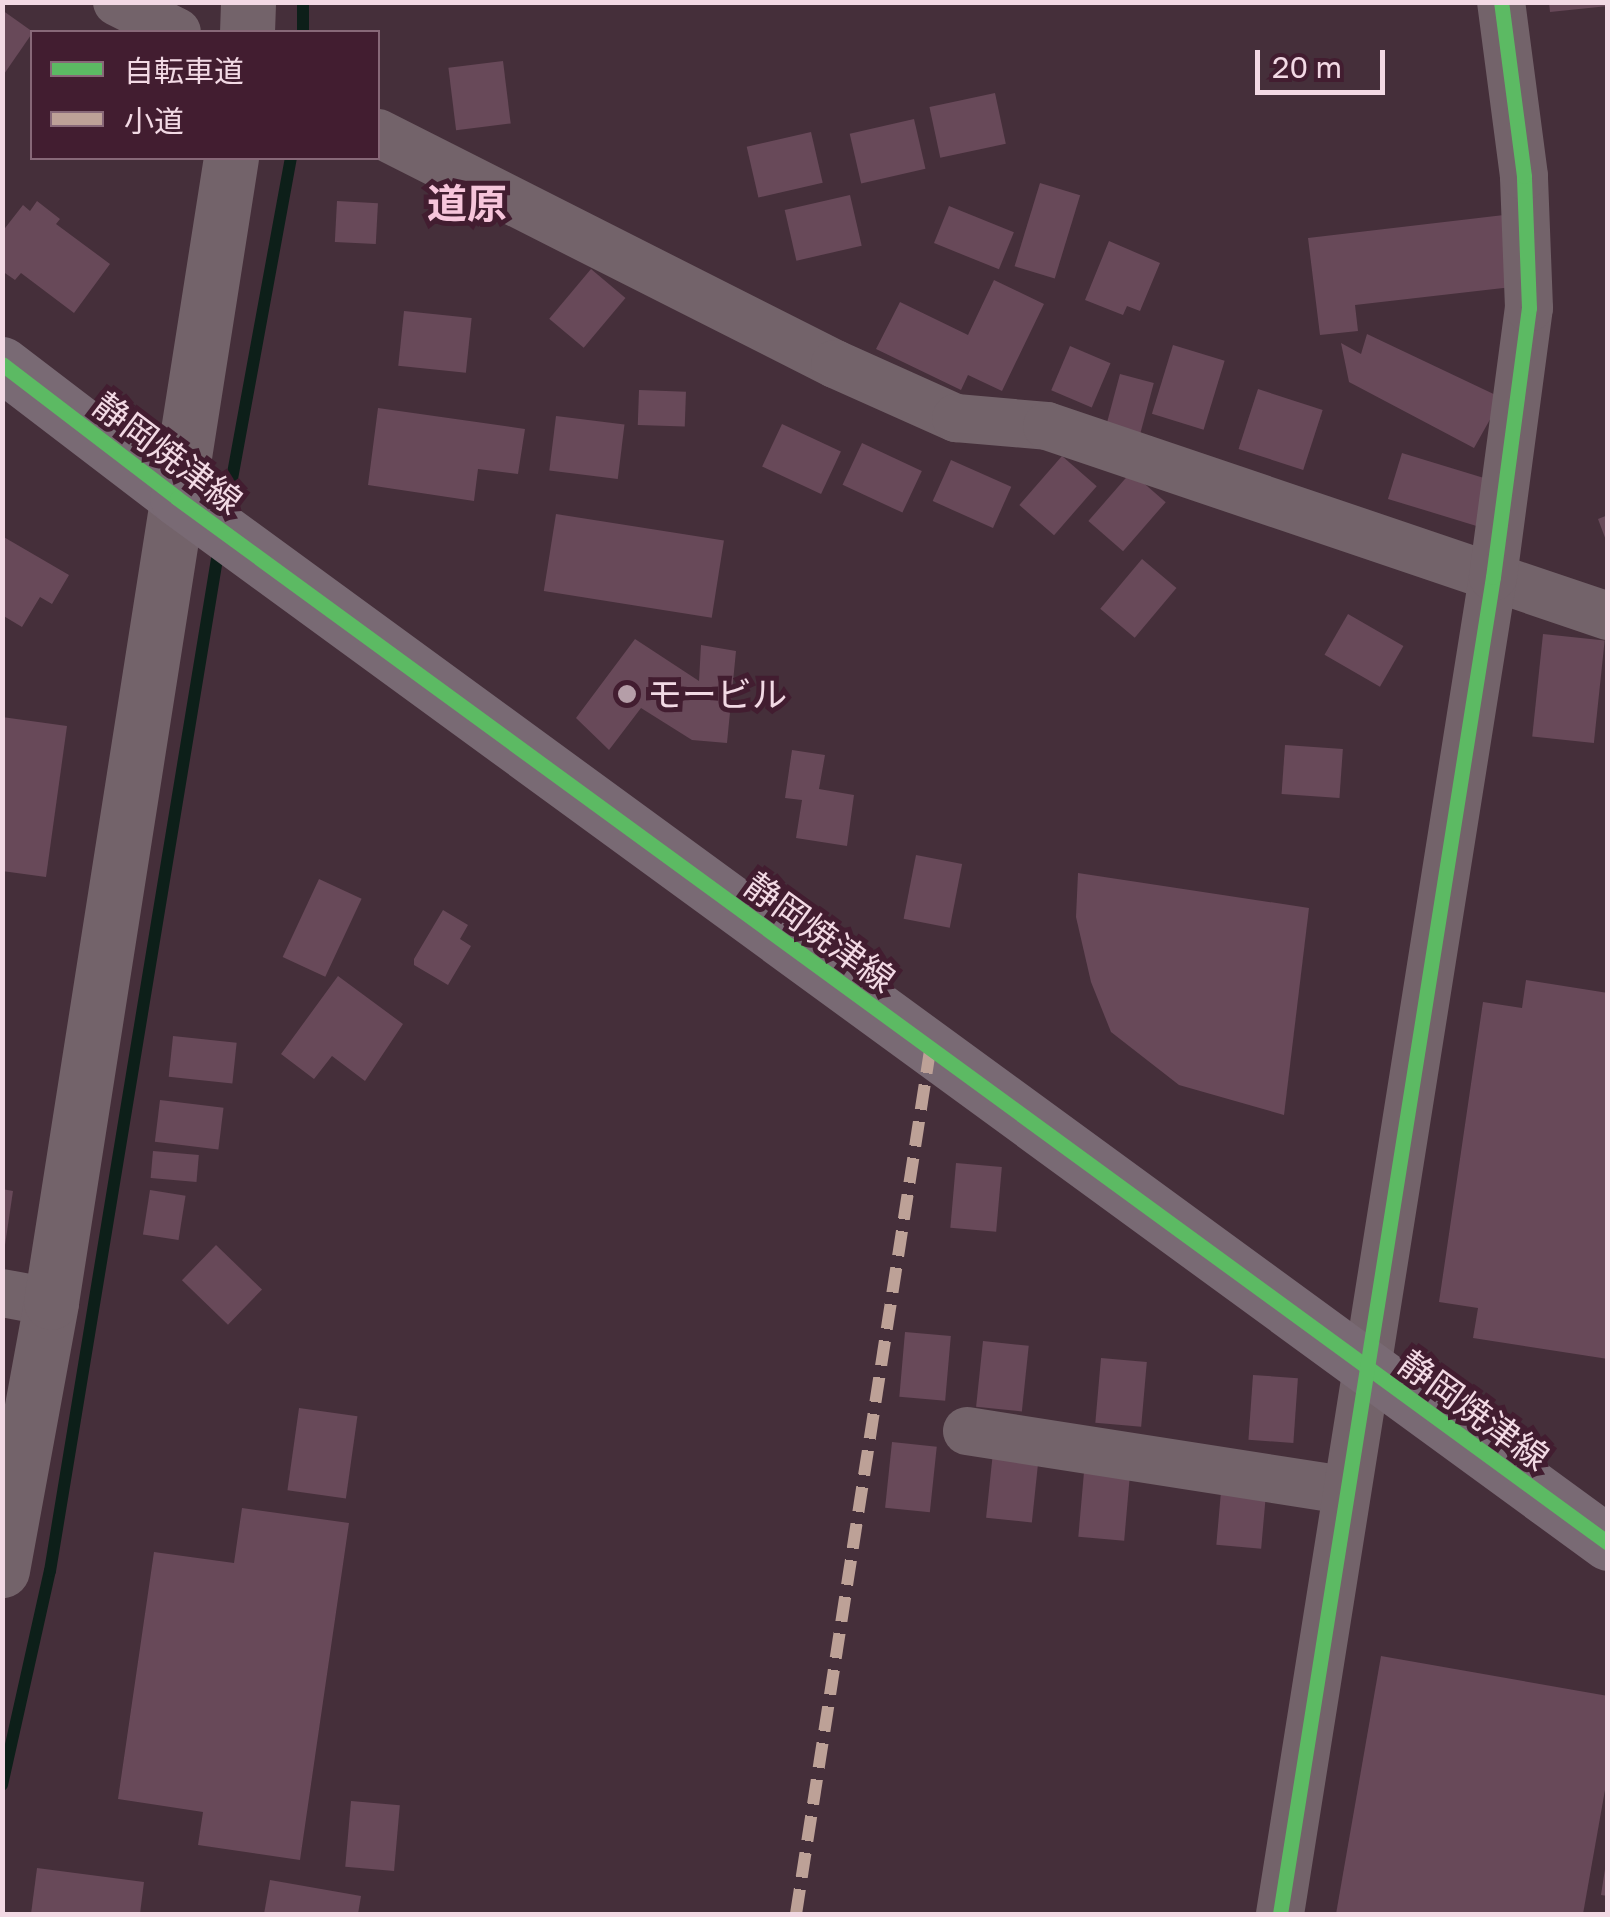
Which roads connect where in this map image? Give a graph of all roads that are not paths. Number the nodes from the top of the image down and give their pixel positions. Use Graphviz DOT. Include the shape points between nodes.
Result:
graph roads {
  1 [pos="117,2"];
  2 [pos="248,2"];
  3 [pos="1501,2"];
  4 [pos="173,30"];
  5 [pos="247,30"];
  6 [pos="380,134"];
  7 [pos="231,160"];
  8 [pos="2,364"];
  9 [pos="177,498"];
  10 [pos="1493,576"];
  11 [pos="1608,616"];
  12 [pos="27,1297"];
  13 [pos="1364,1367"];
  14 [pos="967,1430"];
  15 [pos="1345,1490"];
  16 [pos="1608,1543"];
  17 [pos="2,1570"];
  18 [pos="1280,1914"];
  1 -- 4 [label="street"];
  2 -- 5 [label="street"];
  3 -- 10 [label="street" via="1524,176 1529,308"];
  6 -- 10 [label="street" via="835,364 956,418 1047,426"];
  7 -- 9 [label="street"];
  8 -- 9 [label="main road, 静岡焼津線"];
  9 -- 12 [label="street"];
  9 -- 13 [label="main road, 静岡焼津線"];
  10 -- 11 [label="street"];
  10 -- 13 [label="street"];
  12 -- 17 [label="street"];
  13 -- 15 [label="street"];
  13 -- 16 [label="main road, 静岡焼津線"];
  14 -- 15 [label="street"];
  15 -- 18 [label="street"];
}
